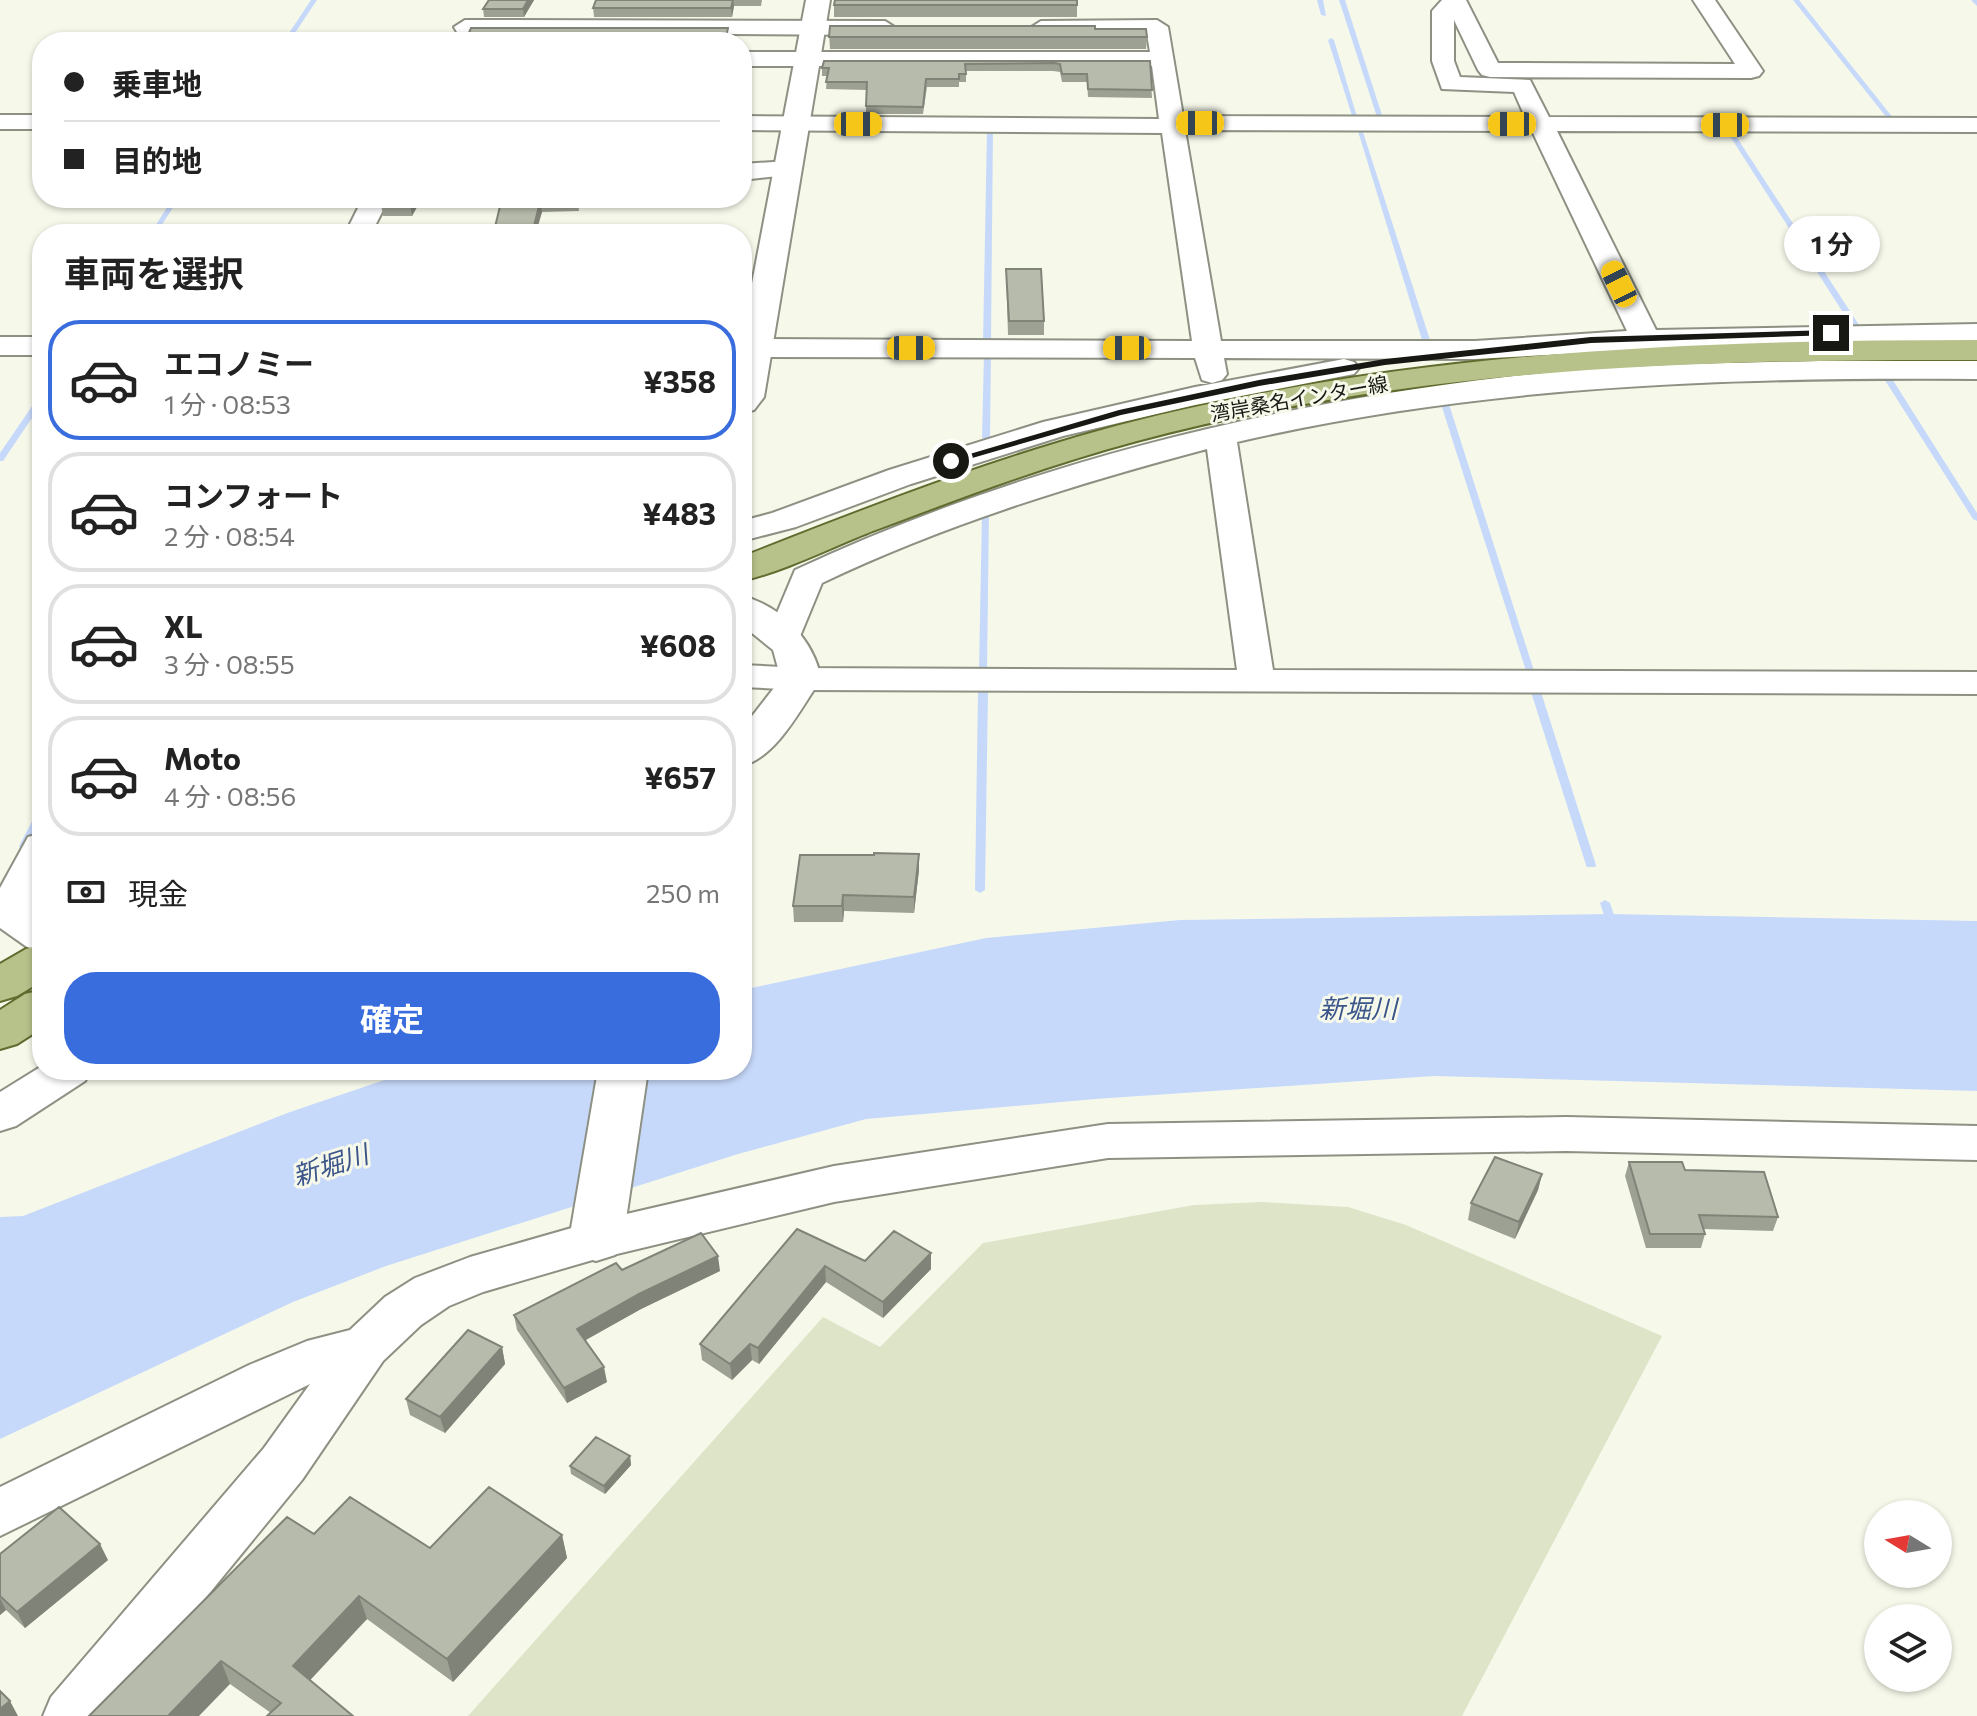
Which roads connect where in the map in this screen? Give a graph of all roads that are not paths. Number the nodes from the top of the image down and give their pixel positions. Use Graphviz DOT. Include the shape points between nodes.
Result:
graph roads {
  1 [pos="480,0"];
  2 [pos="1154,0"];
  3 [pos="1455,0"];
  4 [pos="1704,0"];
  5 [pos="815,14"];
  6 [pos="1157,27"];
  7 [pos="904,28"];
  8 [pos="1024,28"];
  9 [pos="463,32"];
  10 [pos="512,32"];
  11 [pos="752,59"];
  12 [pos="807,59"];
  13 [pos="1162,59"];
  14 [pos="0,122"];
  15 [pos="32,122"];
  16 [pos="752,123"];
  17 [pos="796,124"];
  18 [pos="1173,124"];
  19 [pos="1541,124"];
  20 [pos="1977,125"];
  21 [pos="788,169"];
  22 [pos="752,171"];
  23 [pos="1977,333"];
  24 [pos="752,334"];
  25 [pos="1645,338"];
  26 [pos="0,346"];
  27 [pos="32,346"];
  28 [pos="752,348"];
  29 [pos="1208,348"];
  30 [pos="1475,350"];
  31 [pos="1977,350"];
  32 [pos="1977,370"];
  33 [pos="1213,386"];
  34 [pos="1222,443"];
  35 [pos="752,528"];
  36 [pos="752,566"];
  37 [pos="752,615"];
  38 [pos="784,639"];
  39 [pos="752,677"];
  40 [pos="801,679"];
  41 [pos="1257,681"];
  42 [pos="1977,683"];
  43 [pos="752,742"];
  44 [pos="32,866"];
  45 [pos="24,920"];
  46 [pos="32,966"];
  47 [pos="0,985"];
  48 [pos="32,1012"];
  49 [pos="0,1032"];
  50 [pos="53,1080"];
  51 [pos="621,1080"];
  52 [pos="0,1114"];
  53 [pos="1977,1143"];
  54 [pos="596,1240"];
  55 [pos="365,1347"];
  56 [pos="0,1513"];
  57 [pos="72,1716"];
  1 -- 9 [label="street"];
  2 -- 6 [label="street"];
  3 -- 4 [label="street" via="1490,70 1751,71"];
  3 -- 19 [label="street" via="1443,11 1443,61 1450,84 1522,85"];
  5 -- 7 [label="street"];
  5 -- 10 [label="street"];
  5 -- 12 [label="street"];
  6 -- 8 [label="street"];
  6 -- 13 [label="street"];
  11 -- 12 [label="street"];
  12 -- 13 [label="street"];
  12 -- 17 [label="street"];
  13 -- 18 [label="street"];
  14 -- 15 [label="street"];
  16 -- 17 [label="street"];
  17 -- 18 [label="street"];
  17 -- 21 [label="street"];
  18 -- 19 [label="street"];
  18 -- 29 [label="street"];
  19 -- 20 [label="street"];
  19 -- 25 [label="street"];
  21 -- 22 [label="street"];
  21 -- 24 [label="street"];
  23 -- 25 [label="street"];
  25 -- 30 [label="street"];
  26 -- 27 [label="street"];
  28 -- 29 [label="street"];
  29 -- 30 [label="street"];
  29 -- 33 [label="street"];
  30 -- 35 [label="street" via="1310,374 1054,429"];
  31 -- 36 [label="main road, 湾岸桑名インター線" via="1756,352 1542,363 1306,395 1103,440 913,503"];
  32 -- 38 [label="street" via="1660,374 1561,382 1406,400 1239,430 1068,478 859,552 807,577"];
  34 -- 41 [label="street"];
  37 -- 38 [label="street"];
  38 -- 40 [label="street" via="799,659"];
  39 -- 40 [label="street"];
  40 -- 41 [label="street"];
  40 -- 43 [label="street"];
  41 -- 42 [label="street"];
  44 -- 45 [label="street" via="17,895"];
  46 -- 47 [label="main road"];
  48 -- 49 [label="main road"];
  50 -- 52 [label="street"];
  51 -- 54 [label="street"];
  53 -- 54 [label="street" via="1566,1134 1108,1141 834,1184"];
  54 -- 55 [label="street" via="432,1292"];
  55 -- 56 [label="street" via="325,1356 267,1380"];
  55 -- 57 [label="street" via="283,1464"];
}
